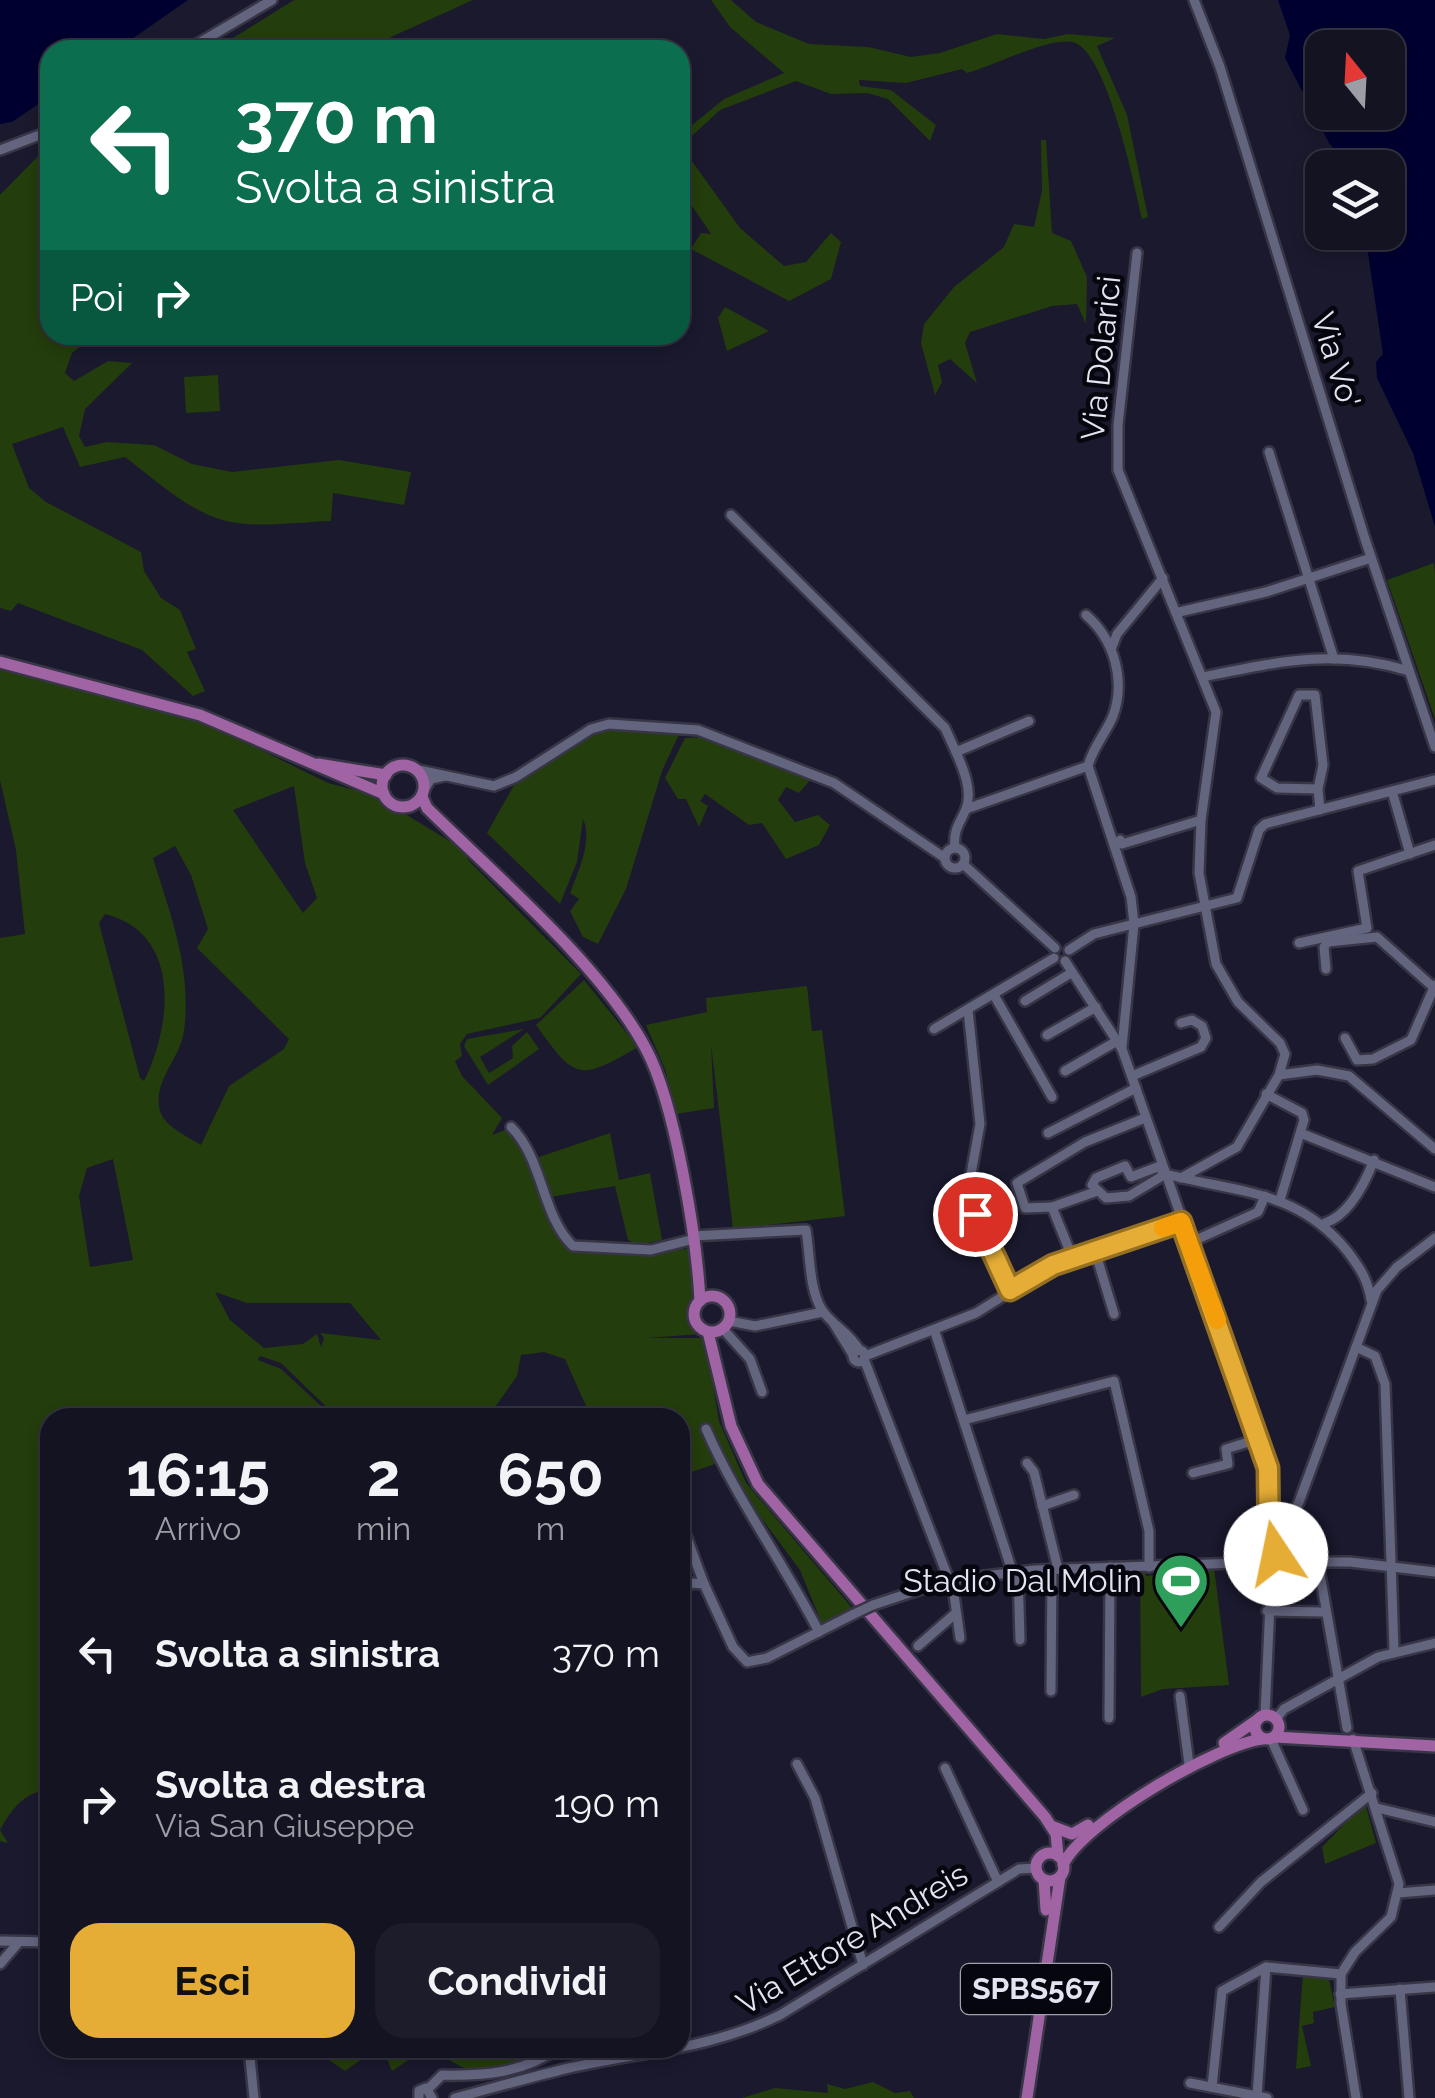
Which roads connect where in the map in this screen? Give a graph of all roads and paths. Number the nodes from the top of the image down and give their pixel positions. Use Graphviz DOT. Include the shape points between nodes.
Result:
graph roads {
  1 [pos="272,0"];
  2 [pos="1194,0"];
  3 [pos="205,40"];
  4 [pos="40,135"];
  5 [pos="0,150"];
  6 [pos="1136,253"];
  7 [pos="1269,452"];
  8 [pos="731,515"];
  9 [pos="1371,558"];
  10 [pos="1163,578"];
  11 [pos="1308,578"];
  12 [pos="1179,612"];
  13 [pos="1086,615"];
  14 [pos="1112,647"];
  15 [pos="1402,654"];
  16 [pos="1334,659"];
  17 [pos="0,662"];
  18 [pos="1387,664"];
  19 [pos="1409,671"];
  20 [pos="1204,676"];
  21 [pos="1029,721"];
  22 [pos="1434,741"];
  23 [pos="956,752"];
  24 [pos="304,762"];
  25 [pos="1088,766"];
  26 [pos="414,768"];
  27 [pos="386,775"];
  28 [pos="450,776"];
  29 [pos="1435,778"];
  30 [pos="1318,789"];
  31 [pos="1392,790"];
  32 [pos="423,793"];
  33 [pos="384,794"];
  34 [pos="408,807"];
  35 [pos="966,808"];
  36 [pos="1320,810"];
  37 [pos="1201,820"];
  38 [pos="445,826"];
  39 [pos="1120,840"];
  40 [pos="1435,845"];
  41 [pos="950,853"];
  42 [pos="1410,854"];
  43 [pos="1357,856"];
  44 [pos="963,864"];
  45 [pos="1364,866"];
  46 [pos="1203,906"];
  47 [pos="1134,924"];
  48 [pos="1299,943"];
  49 [pos="1061,954"];
  50 [pos="1326,968"];
  51 [pos="1071,973"];
  52 [pos="1433,985"];
  53 [pos="994,995"];
  54 [pos="1025,1001"];
  55 [pos="1096,1006"];
  56 [pos="968,1010"];
  57 [pos="1181,1024"];
  58 [pos="934,1029"];
  59 [pos="1046,1036"];
  60 [pos="1345,1038"];
  61 [pos="1119,1045"];
  62 [pos="1065,1071"];
  63 [pos="1132,1076"];
  64 [pos="1278,1076"];
  65 [pos="1136,1088"];
  66 [pos="1266,1094"];
  67 [pos="1052,1098"];
  68 [pos="1145,1118"];
  69 [pos="512,1127"];
  70 [pos="1048,1133"];
  71 [pos="1303,1134"];
  72 [pos="1435,1149"];
  73 [pos="1374,1160"];
  74 [pos="1163,1174"];
  75 [pos="1131,1177"];
  76 [pos="1181,1178"];
  77 [pos="1435,1187"];
  78 [pos="1095,1192"];
  79 [pos="1135,1192"];
  80 [pos="1265,1196"];
  81 [pos="1280,1200"];
  82 [pos="1052,1207"];
  83 [pos="1181,1222"];
  84 [pos="1325,1223"];
  85 [pos="693,1238"];
  86 [pos="1435,1238"];
  87 [pos="1190,1243"];
  88 [pos="1095,1251"];
  89 [pos="1073,1259"];
  90 [pos="1362,1270"];
  91 [pos="1385,1279"];
  92 [pos="1010,1290"];
  93 [pos="706,1299"];
  94 [pos="1372,1302"];
  95 [pos="823,1312"];
  96 [pos="1114,1314"];
  97 [pos="719,1328"];
  98 [pos="935,1332"];
  99 [pos="1356,1347"];
  100 [pos="861,1355"];
  101 [pos="762,1392"];
  102 [pos="964,1420"];
  103 [pos="706,1429"];
  104 [pos="1258,1439"];
  105 [pos="1027,1463"];
  106 [pos="1193,1474"];
  107 [pos="1074,1495"];
  108 [pos="1042,1506"];
  109 [pos="1268,1525"];
  110 [pos="1285,1535"];
  111 [pos="690,1547"];
  112 [pos="1275,1561"];
  113 [pos="1318,1562"];
  114 [pos="1149,1567"];
  115 [pos="1110,1568"];
  116 [pos="1392,1568"];
  117 [pos="1055,1569"];
  118 [pos="1435,1572"];
  119 [pos="1016,1573"];
  120 [pos="950,1580"];
  121 [pos="690,1584"];
  122 [pos="704,1584"];
  123 [pos="1267,1611"];
  124 [pos="1323,1612"];
  125 [pos="956,1613"];
  126 [pos="819,1632"];
  127 [pos="960,1638"];
  128 [pos="1020,1640"];
  129 [pos="1435,1642"];
  130 [pos="918,1646"];
  131 [pos="1394,1650"];
  132 [pos="1335,1679"];
  133 [pos="1051,1691"];
  134 [pos="1180,1696"];
  135 [pos="1109,1718"];
  136 [pos="1269,1719"];
  137 [pos="1350,1734"];
  138 [pos="1297,1736"];
  139 [pos="1270,1738"];
  140 [pos="1435,1746"];
  141 [pos="796,1764"];
  142 [pos="1189,1764"];
  143 [pos="944,1768"];
  144 [pos="1372,1793"];
  145 [pos="1377,1808"];
  146 [pos="1037,1810"];
  147 [pos="1303,1810"];
  148 [pos="1435,1822"];
  149 [pos="1089,1824"];
  150 [pos="1051,1826"];
  151 [pos="1057,1863"];
  152 [pos="1036,1868"];
  153 [pos="1044,1880"];
  154 [pos="998,1882"];
  155 [pos="1435,1890"];
  156 [pos="1398,1893"];
  157 [pos="1219,1927"];
  158 [pos="0,1941"];
  159 [pos="40,1942"];
  160 [pos="18,1943"];
  161 [pos="0,1964"];
  162 [pos="864,1965"];
  163 [pos="1266,1967"];
  164 [pos="1341,1974"];
  165 [pos="1435,1986"];
  166 [pos="1400,1989"];
  167 [pos="1340,1994"];
  168 [pos="690,2049"];
  169 [pos="250,2058"];
  170 [pos="543,2058"];
  171 [pos="632,2058"];
  172 [pos="1190,2082"];
  173 [pos="1212,2087"];
  174 [pos="432,2095"];
  175 [pos="1262,2097"];
  176 [pos="254,2098"];
  177 [pos="418,2098"];
  178 [pos="455,2098"];
  179 [pos="1028,2098"];
  180 [pos="1355,2098"];
  181 [pos="1409,2098"];
  1 -- 3 [label="street"];
  2 -- 9 [label="street, Via Vo'"];
  4 -- 5 [label="street"];
  6 -- 10 [label="street, Via Dolarici" via="1116,458"];
  7 -- 11 [label="street"];
  8 -- 23 [label="street" via="945,728"];
  9 -- 11 [label="street"];
  9 -- 15 [label="street, Via Vo'"];
  10 -- 12 [label="street, Via Dolarici"];
  10 -- 14 [label="street"];
  11 -- 12 [label="street"];
  11 -- 16 [label="street"];
  12 -- 20 [label="street, Via Dolarici"];
  13 -- 14 [label="street"];
  14 -- 25 [label="street" via="1117,699"];
  15 -- 18 [label="street"];
  15 -- 19 [label="street, Via Vo'"];
  16 -- 18 [label="street"];
  16 -- 20 [label="street" via="1283,658"];
  17 -- 24 [label="main road" via="200,715"];
  18 -- 19 [label="street"];
  19 -- 22 [label="street, Via Vo'"];
  20 -- 37 [label="street, Via Dolarici" via="1217,728"];
  21 -- 23 [label="street"];
  23 -- 35 [label="street" via="967,781"];
  24 -- 27 [label="main road"];
  24 -- 33 [label="main road"];
  25 -- 35 [label="street"];
  25 -- 47 [label="street" via="1122,863"];
  26 -- 27 [label="main road"];
  26 -- 28 [label="street"];
  26 -- 32 [label="main road"];
  27 -- 33 [label="main road"];
  28 -- 32 [label="street" via="432,779"];
  28 -- 41 [label="street" via="504,784 591,729 658,724 734,740 798,765"];
  29 -- 31 [label="street"];
  30 -- 30 [label="street" via="1277,788 1261,778 1299,695 1314,696 1323,765"];
  30 -- 36 [label="street"];
  31 -- 36 [label="street"];
  31 -- 42 [label="street"];
  32 -- 34 [label="main road"];
  32 -- 38 [label="main road"];
  33 -- 34 [label="main road"];
  34 -- 38 [label="main road"];
  35 -- 41 [label="street"];
  36 -- 46 [label="street" via="1264,824 1238,898"];
  37 -- 39 [label="street" via="1139,842"];
  37 -- 46 [label="street, Via Dolarici"];
  38 -- 85 [label="main road" via="574,958 640,1037 662,1089"];
  40 -- 42 [label="street"];
  41 -- 44 [label="street" via="963,852"];
  41 -- 44 [label="street" via="954,868"];
  42 -- 45 [label="street"];
  43 -- 45 [label="street"];
  44 -- 49 [label="street"];
  45 -- 48 [label="street" via="1357,877 1367,928"];
  46 -- 47 [label="street"];
  46 -- 64 [label="street, Via Dolarici" via="1225,982 1280,1043 1285,1062"];
  47 -- 49 [label="street" via="1094,934"];
  47 -- 61 [label="street"];
  49 -- 51 [label="street"];
  49 -- 53 [label="street"];
  50 -- 52 [label="street" via="1328,942 1376,937"];
  51 -- 54 [label="street"];
  51 -- 55 [label="street"];
  52 -- 60 [label="street" via="1411,1040 1356,1060"];
  53 -- 56 [label="street"];
  53 -- 67 [label="street"];
  55 -- 59 [label="street"];
  55 -- 61 [label="street"];
  56 -- 58 [label="street"];
  56 -- 92 [label="street" via="980,1124 968,1191"];
  57 -- 63 [label="street" via="1192,1020 1202,1026 1201,1046"];
  61 -- 62 [label="street"];
  61 -- 63 [label="street"];
  63 -- 65 [label="street"];
  64 -- 66 [label="street"];
  64 -- 72 [label="street" via="1317,1070 1349,1076"];
  65 -- 68 [label="street"];
  65 -- 70 [label="street"];
  66 -- 71 [label="street" via="1302,1113"];
  66 -- 76 [label="street" via="1237,1147"];
  68 -- 74 [label="street"];
  68 -- 82 [label="street" via="1020,1178 1025,1208"];
  69 -- 85 [label="street" via="574,1246 651,1250"];
  71 -- 73 [label="street"];
  71 -- 81 [label="street"];
  73 -- 77 [label="street"];
  73 -- 84 [label="street" via="1365,1183"];
  74 -- 75 [label="street"];
  74 -- 76 [label="street"];
  74 -- 79 [label="street"];
  74 -- 83 [label="street"];
  75 -- 78 [label="street" via="1125,1166 1096,1178"];
  75 -- 79 [label="street"];
  76 -- 80 [label="street"];
  78 -- 79 [label="street" via="1113,1200"];
  78 -- 82 [label="street"];
  80 -- 81 [label="street"];
  80 -- 87 [label="street" via="1258,1212"];
  81 -- 84 [label="street"];
  82 -- 89 [label="street"];
  83 -- 87 [label="street"];
  83 -- 88 [label="street"];
  84 -- 90 [label="street"];
  85 -- 93 [label="main road"];
  85 -- 95 [label="street" via="806,1230"];
  86 -- 91 [label="street"];
  87 -- 104 [label="street"];
  88 -- 89 [label="street"];
  88 -- 96 [label="street"];
  89 -- 92 [label="street"];
  90 -- 91 [label="street"];
  90 -- 94 [label="street"];
  91 -- 94 [label="street"];
  92 -- 98 [label="street"];
  93 -- 97 [label="main road" via="728,1306"];
  93 -- 97 [label="main road" via="695,1319"];
  94 -- 99 [label="street"];
  95 -- 97 [label="street"];
  95 -- 100 [label="street"];
  97 -- 101 [label="street" via="750,1358"];
  97 -- 146 [label="main road" via="717,1357 731,1426 758,1484"];
  98 -- 100 [label="street"];
  98 -- 102 [label="street"];
  99 -- 110 [label="street"];
  99 -- 116 [label="street" via="1376,1356 1386,1384"];
  100 -- 120 [label="street"];
  102 -- 114 [label="street" via="1114,1381 1145,1509"];
  102 -- 119 [label="street"];
  103 -- 126 [label="street" via="732,1486"];
  104 -- 106 [label="street" via="1226,1449 1228,1464"];
  104 -- 109 [label="street" via="1268,1468"];
  105 -- 108 [label="street"];
  107 -- 108 [label="street"];
  108 -- 117 [label="street"];
  109 -- 110 [label="street"];
  109 -- 112 [label="street"];
  110 -- 112 [label="street"];
  111 -- 122 [label="street"];
  112 -- 113 [label="street"];
  112 -- 114 [label="street"];
  112 -- 123 [label="street"];
  113 -- 116 [label="street"];
  113 -- 124 [label="street"];
  114 -- 115 [label="street"];
  115 -- 117 [label="street"];
  115 -- 135 [label="street"];
  116 -- 118 [label="street"];
  116 -- 131 [label="street"];
  117 -- 119 [label="street"];
  117 -- 133 [label="street"];
  119 -- 120 [label="street"];
  119 -- 128 [label="street"];
  120 -- 125 [label="street"];
  120 -- 126 [label="street, bridge" via="873,1605"];
  121 -- 122 [label="street"];
  122 -- 126 [label="street" via="733,1647 747,1662"];
  123 -- 124 [label="street"];
  123 -- 136 [label="street"];
  124 -- 132 [label="street"];
  125 -- 127 [label="street"];
  125 -- 130 [label="street"];
  129 -- 131 [label="street"];
  131 -- 132 [label="street"];
  132 -- 136 [label="street"];
  132 -- 137 [label="street"];
  134 -- 142 [label="street"];
  136 -- 138 [label="main road"];
  136 -- 139 [label="main road"];
  136 -- 139 [label="main road" via="1256,1731"];
  136 -- 142 [label="main road"];
  137 -- 138 [label="main road"];
  137 -- 140 [label="main road"];
  137 -- 144 [label="street"];
  138 -- 139 [label="main road"];
  139 -- 147 [label="street"];
  139 -- 151 [label="main road" via="1224,1749 1097,1825"];
  141 -- 162 [label="street" via="815,1798"];
  142 -- 149 [label="main road"];
  143 -- 154 [label="street"];
  144 -- 145 [label="street"];
  144 -- 157 [label="street" via="1261,1882"];
  145 -- 148 [label="street"];
  145 -- 156 [label="street"];
  146 -- 150 [label="main road"];
  146 -- 151 [label="main road"];
  149 -- 150 [label="main road" via="1072,1834"];
  149 -- 151 [label="main road"];
  150 -- 151 [label="main road"];
  151 -- 152 [label="main road"];
  151 -- 153 [label="main road"];
  151 -- 179 [label="main road, SPBS567"];
  152 -- 153 [label="main road"];
  152 -- 154 [label="street, Via Ettore Andreis" via="1024,1867"];
  153 -- 179 [label="main road, SPBS567"];
  154 -- 162 [label="street, Via Ettore Andreis"];
  155 -- 156 [label="street"];
  156 -- 164 [label="street" via="1391,1917"];
  158 -- 160 [label="street"];
  159 -- 160 [label="street"];
  160 -- 161 [label="street"];
  162 -- 168 [label="street, Via Ettore Andreis" via="740,2035"];
  163 -- 164 [label="street"];
  163 -- 173 [label="street" via="1218,1997"];
  163 -- 175 [label="street"];
  164 -- 167 [label="street"];
  165 -- 166 [label="street"];
  166 -- 167 [label="street"];
  166 -- 181 [label="street"];
  167 -- 180 [label="street"];
  169 -- 176 [label="street"];
  170 -- 174 [label="street" via="496,2076 442,2075"];
  171 -- 178 [label="street, Via Ettore Andreis"];
  172 -- 173 [label="street"];
  173 -- 175 [label="street"];
  174 -- 177 [label="street" via="421,2089"];
}
